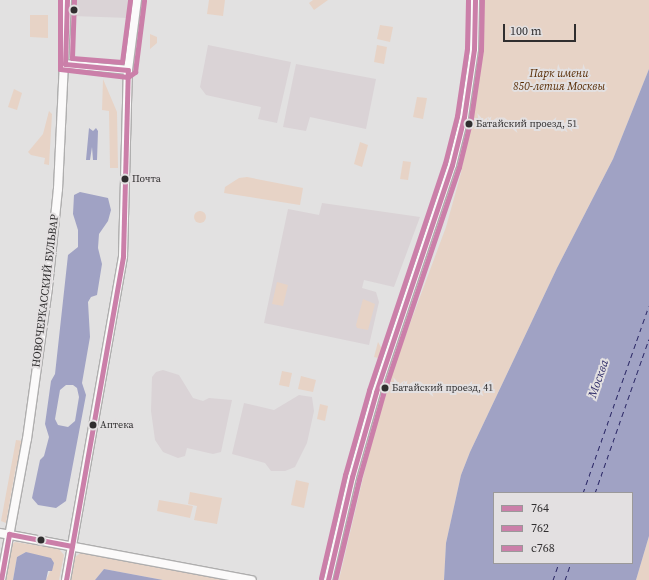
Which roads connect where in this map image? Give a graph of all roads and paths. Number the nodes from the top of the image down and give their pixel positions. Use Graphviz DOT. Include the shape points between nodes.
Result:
graph roads {
  1 [pos="68,0"];
  2 [pos="137,0"];
  3 [pos="475,0"];
  4 [pos="65,64"];
  5 [pos="128,70"];
  6 [pos="0,533"];
  7 [pos="9,534"];
  8 [pos="72,546"];
  9 [pos="1,580"];
  10 [pos="66,580"];
  11 [pos="252,580"];
  12 [pos="328,580"];
  1 -- 4 [label="street, НОВОЧЕРКАССКИЙ БУЛЬВАР"];
  2 -- 5 [label="street"];
  3 -- 12 [label="street" via="473,56 454,159 376,392 350,484"];
  4 -- 5 [label="street"];
  4 -- 7 [label="street, НОВОЧЕРКАССКИЙ БУЛЬВАР" via="58,189 46,306 28,432"];
  5 -- 8 [label="street" via="123,256"];
  6 -- 7 [label="street"];
  7 -- 8 [label="street"];
  7 -- 9 [label="street, НОВОЧЕРКАССКИЙ БУЛЬВАР"];
  8 -- 10 [label="street"];
  8 -- 11 [label="street"];
}
